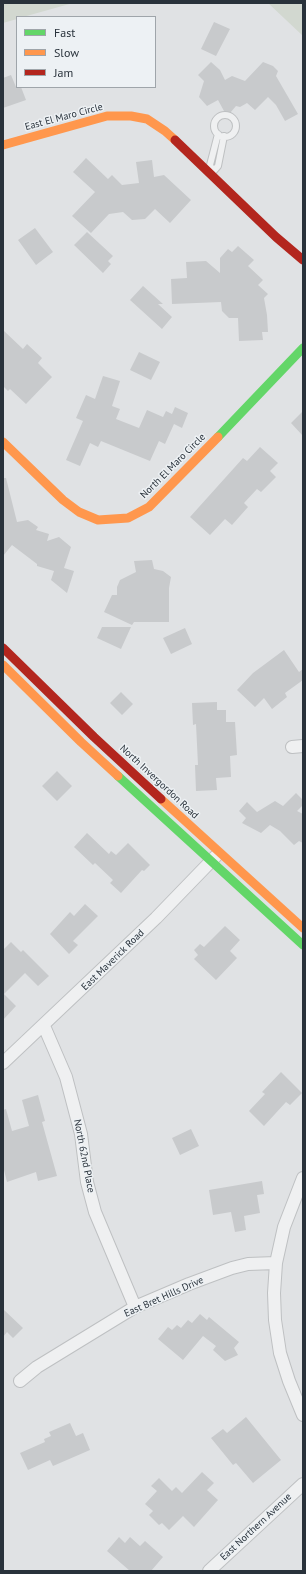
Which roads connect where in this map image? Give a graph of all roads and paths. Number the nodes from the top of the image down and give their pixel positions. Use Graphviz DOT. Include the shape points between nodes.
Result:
graph roads {
  1 [pos="218,134"];
  2 [pos="224,136"];
  3 [pos="3,145"];
  4 [pos="212,172"];
  5 [pos="303,260"];
  6 [pos="303,348"];
  7 [pos="3,442"];
  8 [pos="3,648"];
  9 [pos="3,665"];
  10 [pos="215,857"];
  11 [pos="303,928"];
  12 [pos="303,945"];
  13 [pos="44,1026"];
  14 [pos="3,1063"];
  15 [pos="303,1178"];
  16 [pos="276,1264"];
  17 [pos="135,1307"];
  18 [pos="20,1381"];
  19 [pos="303,1414"];
  20 [pos="303,1484"];
  21 [pos="209,1571"];
  1 -- 2 [label="lane"];
  1 -- 2 [label="lane" via="214,127 216,120 221,116 231,116 236,122 236,129 231,135"];
  1 -- 4 [label="lane" via="210,166"];
  2 -- 4 [label="lane" via="218,166"];
  3 -- 4 [label="street, East El Maro Circle" via="107,116 131,116 147,119 165,131"];
  4 -- 5 [label="street" via="276,237"];
  6 -- 7 [label="street, North El Maro Circle" via="164,493 149,507 128,518 98,520 79,512 63,500"];
  8 -- 10 [label="street, North Invergordon Road"];
  9 -- 10 [label="street, North Invergordon Road" via="81,742"];
  10 -- 11 [label="street, North Invergordon Road"];
  10 -- 12 [label="street, North Invergordon Road"];
  10 -- 13 [label="street, East Maverick Road"];
  13 -- 14 [label="street, East Maverick Road"];
  13 -- 17 [label="street, North 62nd Place" via="66,1077 81,1134 87,1182 96,1212"];
  15 -- 16 [label="street" via="284,1227"];
  16 -- 17 [label="street, East Bret Hills Drive" via="248,1264 232,1268"];
  16 -- 19 [label="street" via="275,1320 280,1353"];
  17 -- 18 [label="street, East Bret Hills Drive" via="37,1367"];
  20 -- 21 [label="street, East Northern Avenue"];
}
